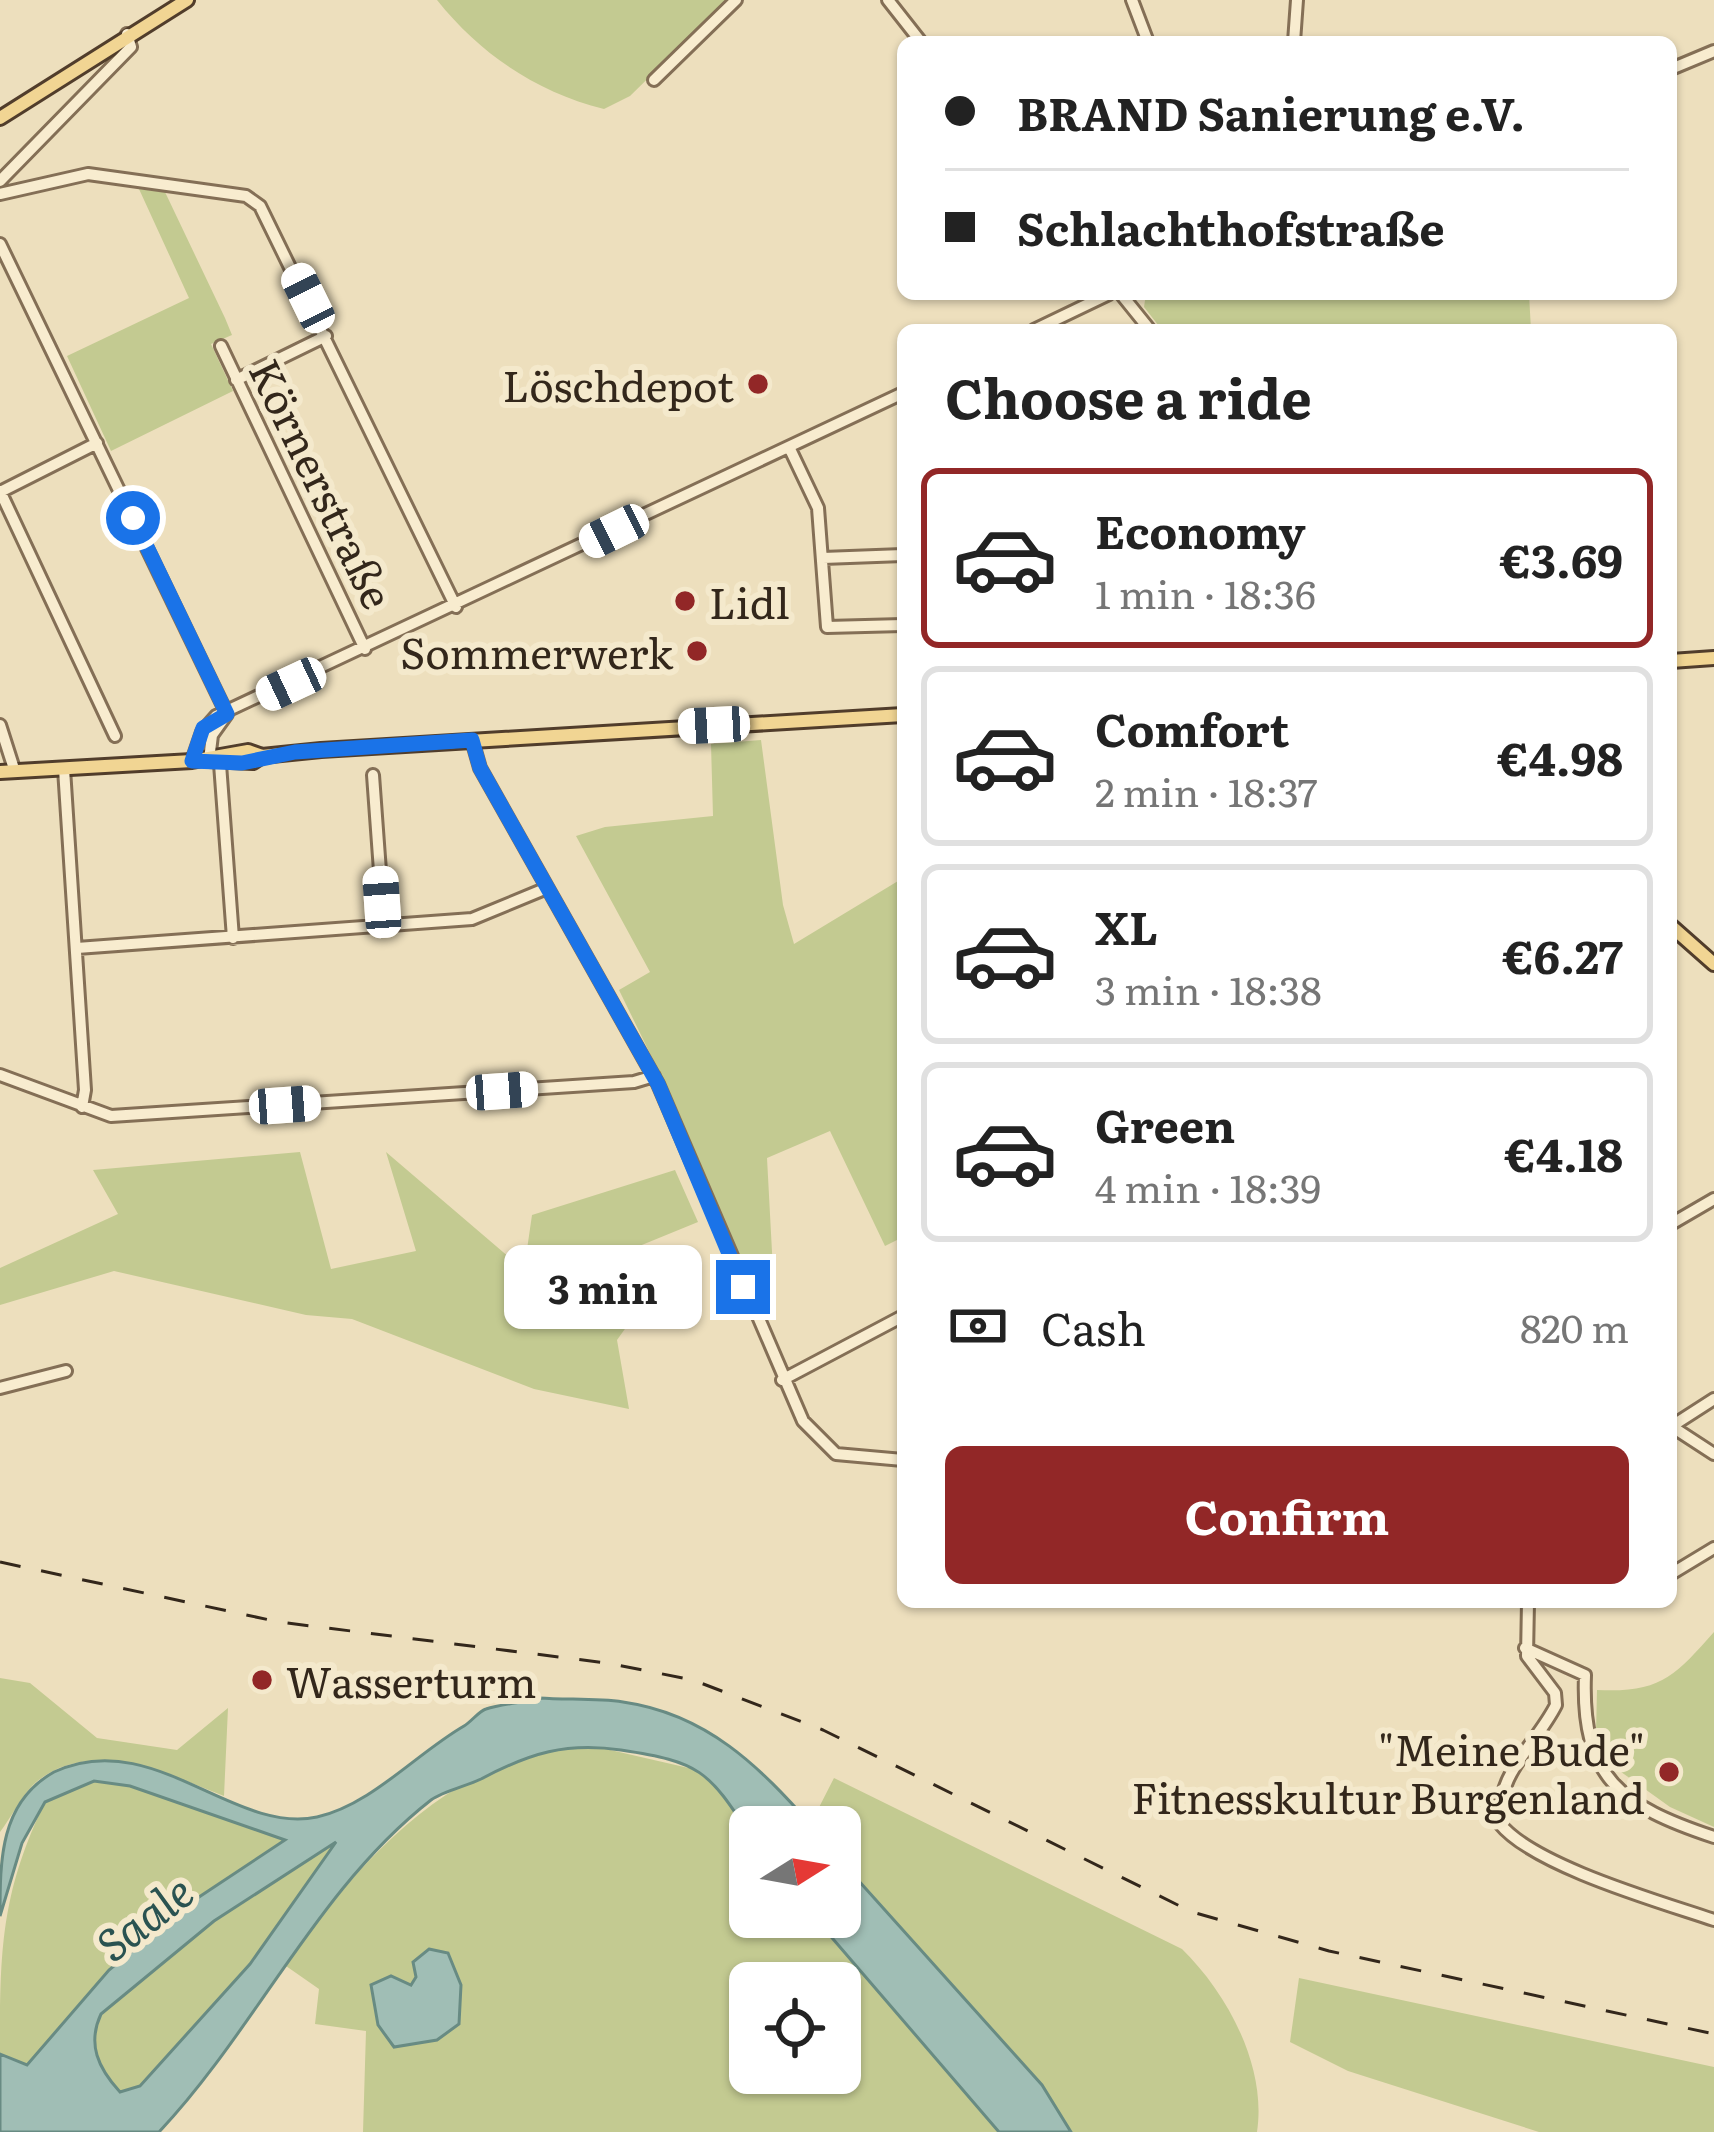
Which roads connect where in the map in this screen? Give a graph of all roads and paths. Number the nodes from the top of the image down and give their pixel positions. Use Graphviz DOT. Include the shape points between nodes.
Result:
graph roads {
  1 [pos="187,0"];
  2 [pos="736,0"];
  3 [pos="888,0"];
  4 [pos="1132,0"];
  5 [pos="1297,0"];
  6 [pos="127,34"];
  7 [pos="916,36"];
  8 [pos="1146,36"];
  9 [pos="1294,36"];
  10 [pos="1714,51"];
  11 [pos="1677,66"];
  12 [pos="655,80"];
  13 [pos="0,118"];
  14 [pos="0,181"];
  15 [pos="0,194"];
  16 [pos="0,244"];
  17 [pos="1084,300"];
  18 [pos="1126,300"];
  19 [pos="1044,324"];
  20 [pos="1145,324"];
  21 [pos="326,336"];
  22 [pos="221,346"];
  23 [pos="236,380"];
  24 [pos="897,396"];
  25 [pos="97,443"];
  26 [pos="789,447"];
  27 [pos="0,492"];
  28 [pos="897,555"];
  29 [pos="823,558"];
  30 [pos="456,607"];
  31 [pos="897,625"];
  32 [pos="365,649"];
  33 [pos="1714,658"];
  34 [pos="1677,661"];
  35 [pos="227,714"];
  36 [pos="897,715"];
  37 [pos="0,725"];
  38 [pos="115,736"];
  39 [pos="472,740"];
  40 [pos="192,761"];
  41 [pos="215,762"];
  42 [pos="64,769"];
  43 [pos="8,772"];
  44 [pos="374,775"];
  45 [pos="547,888"];
  46 [pos="384,926"];
  47 [pos="1677,931"];
  48 [pos="233,938"];
  49 [pos="76,948"];
  50 [pos="1714,964"];
  51 [pos="0,1075"];
  52 [pos="654,1076"];
  53 [pos="82,1107"];
  54 [pos="1714,1199"];
  55 [pos="1677,1221"];
  56 [pos="897,1319"];
  57 [pos="66,1371"];
  58 [pos="782,1380"];
  59 [pos="0,1388"];
  60 [pos="1714,1400"];
  61 [pos="1677,1422"];
  62 [pos="1677,1430"];
  63 [pos="1714,1453"];
  64 [pos="897,1459"];
  65 [pos="1714,1548"];
  66 [pos="1677,1570"];
  67 [pos="1528,1608"];
  68 [pos="1526,1648"];
  69 [pos="1714,1837"];
  70 [pos="1714,1920"];
  1 -- 6 [label="main road"];
  2 -- 12 [label="street"];
  3 -- 7 [label="street"];
  4 -- 8 [label="street"];
  5 -- 9 [label="street"];
  6 -- 13 [label="main road"];
  6 -- 14 [label="street" via="131,47"];
  10 -- 11 [label="street"];
  15 -- 21 [label="street" via="88,174 246,196 272,223"];
  16 -- 25 [label="street"];
  17 -- 19 [label="street"];
  18 -- 20 [label="street"];
  21 -- 23 [label="street"];
  21 -- 30 [label="street"];
  22 -- 23 [label="street, Körnerstraße"];
  23 -- 32 [label="street, Körnerstraße"];
  24 -- 26 [label="street"];
  25 -- 27 [label="street"];
  25 -- 35 [label="street"];
  26 -- 29 [label="street" via="818,508"];
  26 -- 30 [label="street"];
  27 -- 38 [label="street"];
  28 -- 29 [label="street"];
  29 -- 31 [label="street" via="826,627"];
  30 -- 32 [label="street"];
  32 -- 35 [label="street"];
  33 -- 34 [label="main road"];
  35 -- 40 [label="street" via="203,728"];
  35 -- 41 [label="street" via="212,735"];
  36 -- 39 [label="main road"];
  37 -- 43 [label="street"];
  39 -- 41 [label="main road" via="248,752"];
  39 -- 45 [label="street"];
  40 -- 41 [label="main road"];
  40 -- 42 [label="main road"];
  41 -- 48 [label="street"];
  42 -- 43 [label="main road"];
  42 -- 49 [label="street"];
  44 -- 46 [label="street"];
  45 -- 46 [label="street" via="472,919"];
  45 -- 52 [label="street"];
  46 -- 48 [label="street"];
  47 -- 50 [label="main road"];
  48 -- 49 [label="street"];
  49 -- 53 [label="street"];
  51 -- 53 [label="street"];
  52 -- 53 [label="street" via="111,1116"];
  52 -- 58 [label="street"];
  54 -- 55 [label="street"];
  56 -- 58 [label="street"];
  57 -- 59 [label="street"];
  58 -- 64 [label="street" via="803,1421 836,1454"];
  60 -- 61 [label="street"];
  62 -- 63 [label="street"];
  65 -- 66 [label="street"];
  67 -- 68 [label="street"];
  68 -- 69 [label="street" via="1585,1675 1588,1740 1610,1781 1664,1817"];
  68 -- 70 [label="street" via="1556,1705 1509,1776 1501,1824 1519,1841 1607,1883"];
}
